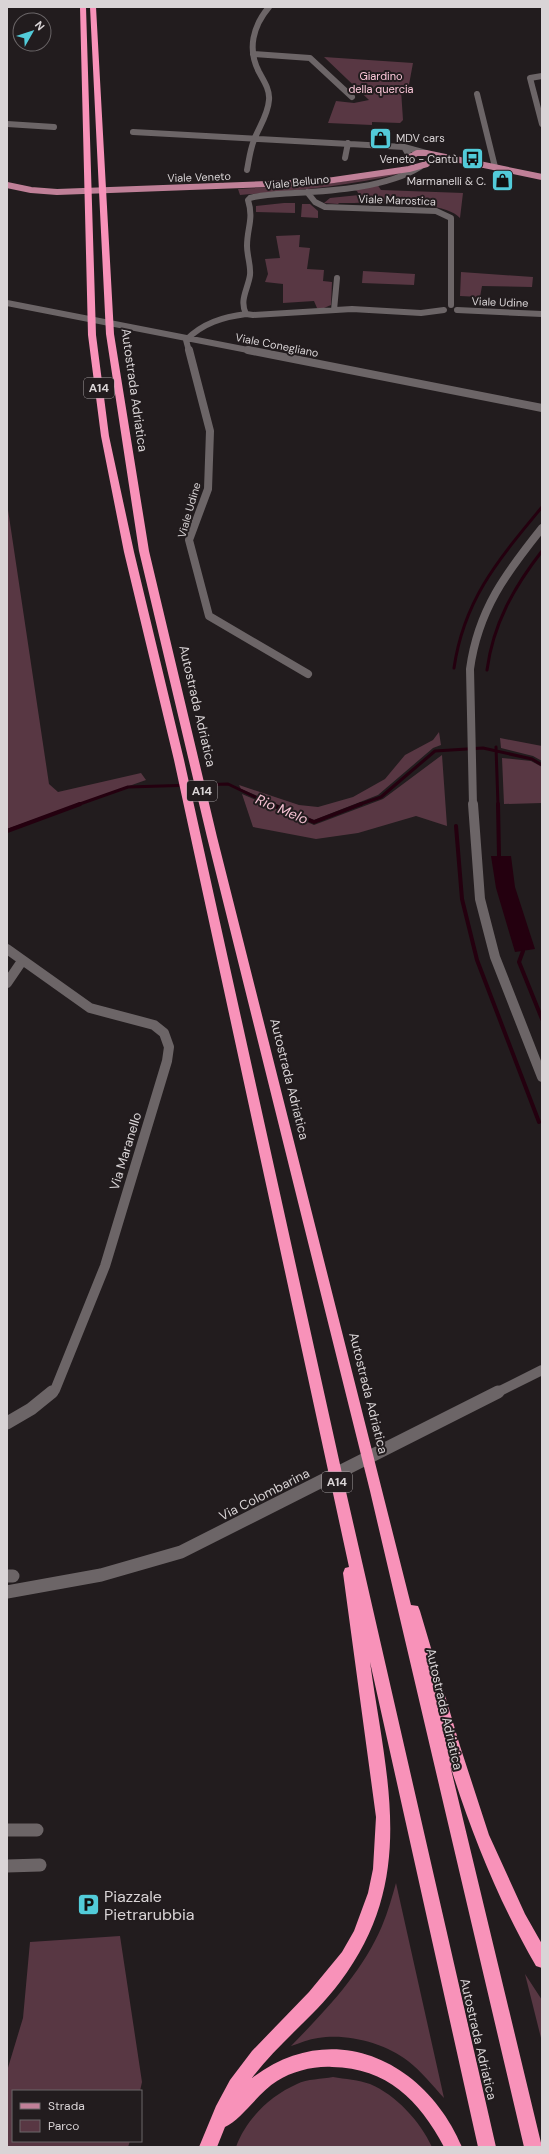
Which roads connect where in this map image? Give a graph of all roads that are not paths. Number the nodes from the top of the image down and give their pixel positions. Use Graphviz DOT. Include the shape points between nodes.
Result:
graph roads {
  1 [pos="83,7"];
  2 [pos="94,7"];
  3 [pos="269,7"];
  4 [pos="253,54"];
  5 [pos="542,76"];
  6 [pos="477,94"];
  7 [pos="352,97"];
  8 [pos="7,124"];
  9 [pos="542,124"];
  10 [pos="54,126"];
  11 [pos="133,132"];
  12 [pos="254,139"];
  13 [pos="348,143"];
  14 [pos="404,147"];
  15 [pos="426,153"];
  16 [pos="433,156"];
  17 [pos="345,158"];
  18 [pos="468,162"];
  19 [pos="428,163"];
  20 [pos="409,165"];
  21 [pos="420,167"];
  22 [pos="495,167"];
  23 [pos="247,170"];
  24 [pos="542,177"];
  25 [pos="7,185"];
  26 [pos="307,192"];
  27 [pos="337,278"];
  28 [pos="7,303"];
  29 [pos="451,305"];
  30 [pos="334,310"];
  31 [pos="444,310"];
  32 [pos="457,310"];
  33 [pos="246,314"];
  34 [pos="542,314"];
  35 [pos="542,408"];
  36 [pos="542,528"];
  37 [pos="308,674"];
  38 [pos="7,949"];
  39 [pos="22,961"];
  40 [pos="7,983"];
  41 [pos="542,1077"];
  42 [pos="542,1370"];
  43 [pos="7,1423"];
  44 [pos="377,1491"];
  45 [pos="340,1496"];
  46 [pos="7,1592"];
  47 [pos="7,1830"];
  48 [pos="37,1830"];
  49 [pos="7,1866"];
  50 [pos="40,1866"];
  51 [pos="542,1960"];
  52 [pos="217,2126"];
  53 [pos="208,2147"];
  54 [pos="453,2147"];
  55 [pos="487,2147"];
  56 [pos="533,2147"];
  1 -- 45 [label="highway, Autostrada Adriatica / A14" via="92,335 105,436 129,552 179,760"];
  2 -- 44 [label="highway, Autostrada Adriatica / A14" via="98,136 110,334 144,551 212,837"];
  3 -- 4 [label="street" via="255,28"];
  4 -- 7 [label="street" via="310,58"];
  4 -- 12 [label="street" via="268,89 269,99"];
  5 -- 9 [label="street" via="530,78"];
  6 -- 22 [label="street"];
  8 -- 10 [label="street"];
  11 -- 12 [label="street"];
  12 -- 13 [label="street"];
  12 -- 23 [label="street"];
  13 -- 14 [label="street"];
  13 -- 17 [label="street"];
  14 -- 15 [label="street"];
  14 -- 20 [label="street"];
  15 -- 16 [label="main road"];
  15 -- 20 [label="main road" via="417,153"];
  16 -- 18 [label="main road"];
  16 -- 19 [label="main road" via="435,160"];
  18 -- 19 [label="main road"];
  18 -- 22 [label="main road"];
  19 -- 20 [label="main road"];
  19 -- 21 [label="main road"];
  20 -- 21 [label="street, Viale Belluno" via="416,171"];
  20 -- 25 [label="main road, Viale Veneto" via="391,171 320,182 57,192"];
  20 -- 26 [label="street, Viale Belluno" via="352,186"];
  22 -- 24 [label="main road"];
  26 -- 29 [label="street, Viale Marostica" via="315,202 325,207 436,211 448,215 451,218 452,233"];
  26 -- 33 [label="street, Viale Belluno" via="256,196 248,200 252,224 247,243 250,273 243,304"];
  27 -- 30 [label="street"];
  28 -- 35 [label="street, Viale Conegliano"];
  29 -- 31 [label="street, Viale Udine"];
  29 -- 32 [label="street, Viale Udine"];
  30 -- 31 [label="street, Viale Udine" via="372,309 421,313"];
  30 -- 33 [label="street"];
  31 -- 32 [label="street, Viale Udine"];
  32 -- 34 [label="street, Viale Udine"];
  33 -- 37 [label="street, Viale Udine" via="204,325 194,330 186,340 211,437 208,489 190,540 191,552 209,616"];
  36 -- 41 [label="street" via="511,567 488,603 472,647 471,713 473,827 480,899 495,957"];
  38 -- 39 [label="street, Via Maranello"];
  39 -- 40 [label="street"];
  39 -- 43 [label="street, Via Maranello" via="90,1008 154,1025 164,1033 169,1047 167,1061 105,1266 55,1390"];
  42 -- 46 [label="street, Via Colombarina" via="181,1552 101,1575"];
  44 -- 51 [label="highway" via="476,1819 512,1907"];
  44 -- 56 [label="highway, Autostrada Adriatica / A14"];
  45 -- 52 [label="highway" via="384,1817 384,1853 380,1883 371,1914 357,1943 316,1997 268,2044 240,2080"];
  45 -- 55 [label="highway, Autostrada Adriatica / A14"];
  47 -- 48 [label="street"];
  49 -- 50 [label="street"];
  52 -- 53 [label="highway"];
  52 -- 54 [label="highway" via="250,2092 271,2075 292,2065 311,2059 358,2059 385,2069 409,2085 431,2108"];
}
